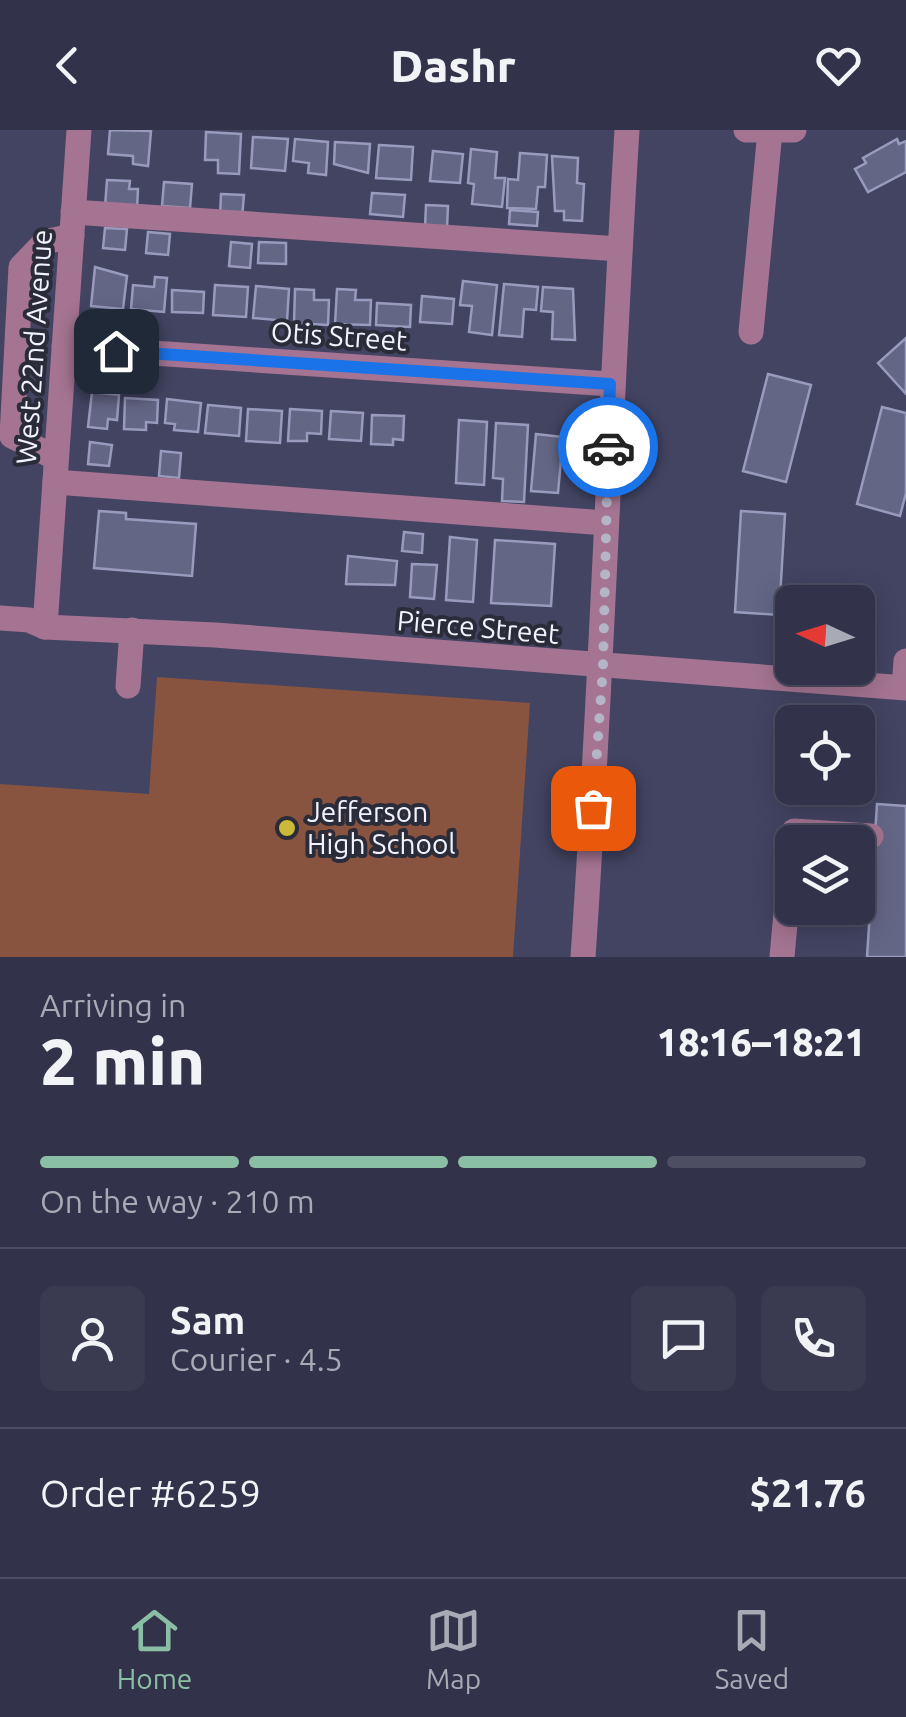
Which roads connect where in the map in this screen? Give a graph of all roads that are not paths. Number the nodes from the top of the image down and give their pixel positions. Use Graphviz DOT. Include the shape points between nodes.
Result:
graph roads {
  1 [pos="79,130"];
  2 [pos="627,130"];
  3 [pos="746,130"];
  4 [pos="794,130"];
  5 [pos="770,131"];
  6 [pos="72,224"];
  7 [pos="620,250"];
  8 [pos="752,332"];
  9 [pos="64,347"];
  10 [pos="610,384"];
  11 [pos="56,470"];
  12 [pos="606,523"];
  13 [pos="0,618"];
  14 [pos="45,627"];
  15 [pos="132,630"];
  16 [pos="0,634"];
  17 [pos="906,660"];
  18 [pos="603,667"];
  19 [pos="128,686"];
  20 [pos="905,688"];
  21 [pos="785,925"];
  22 [pos="583,957"];
  23 [pos="782,957"];
  1 -- 6 [label="street, West 22nd Avenue"];
  2 -- 7 [label="street"];
  3 -- 5 [label="street"];
  4 -- 5 [label="street"];
  5 -- 8 [label="street"];
  6 -- 7 [label="street"];
  6 -- 9 [label="street, West 22nd Avenue"];
  6 -- 11 [label="street" via="22,267 12,436"];
  7 -- 10 [label="street"];
  9 -- 10 [label="street, Otis Street"];
  9 -- 11 [label="street, West 22nd Avenue"];
  10 -- 12 [label="street"];
  11 -- 12 [label="street"];
  11 -- 14 [label="street, West 22nd Avenue"];
  12 -- 18 [label="street"];
  13 -- 14 [label="street, Pierce Street"];
  14 -- 15 [label="street, Pierce Street"];
  14 -- 16 [label="street, Pierce Street" via="28,635"];
  15 -- 18 [label="street, Pierce Street"];
  15 -- 19 [label="street"];
  17 -- 20 [label="street"];
  18 -- 20 [label="street, Pierce Street"];
  18 -- 22 [label="street"];
  21 -- 23 [label="street"];
}
